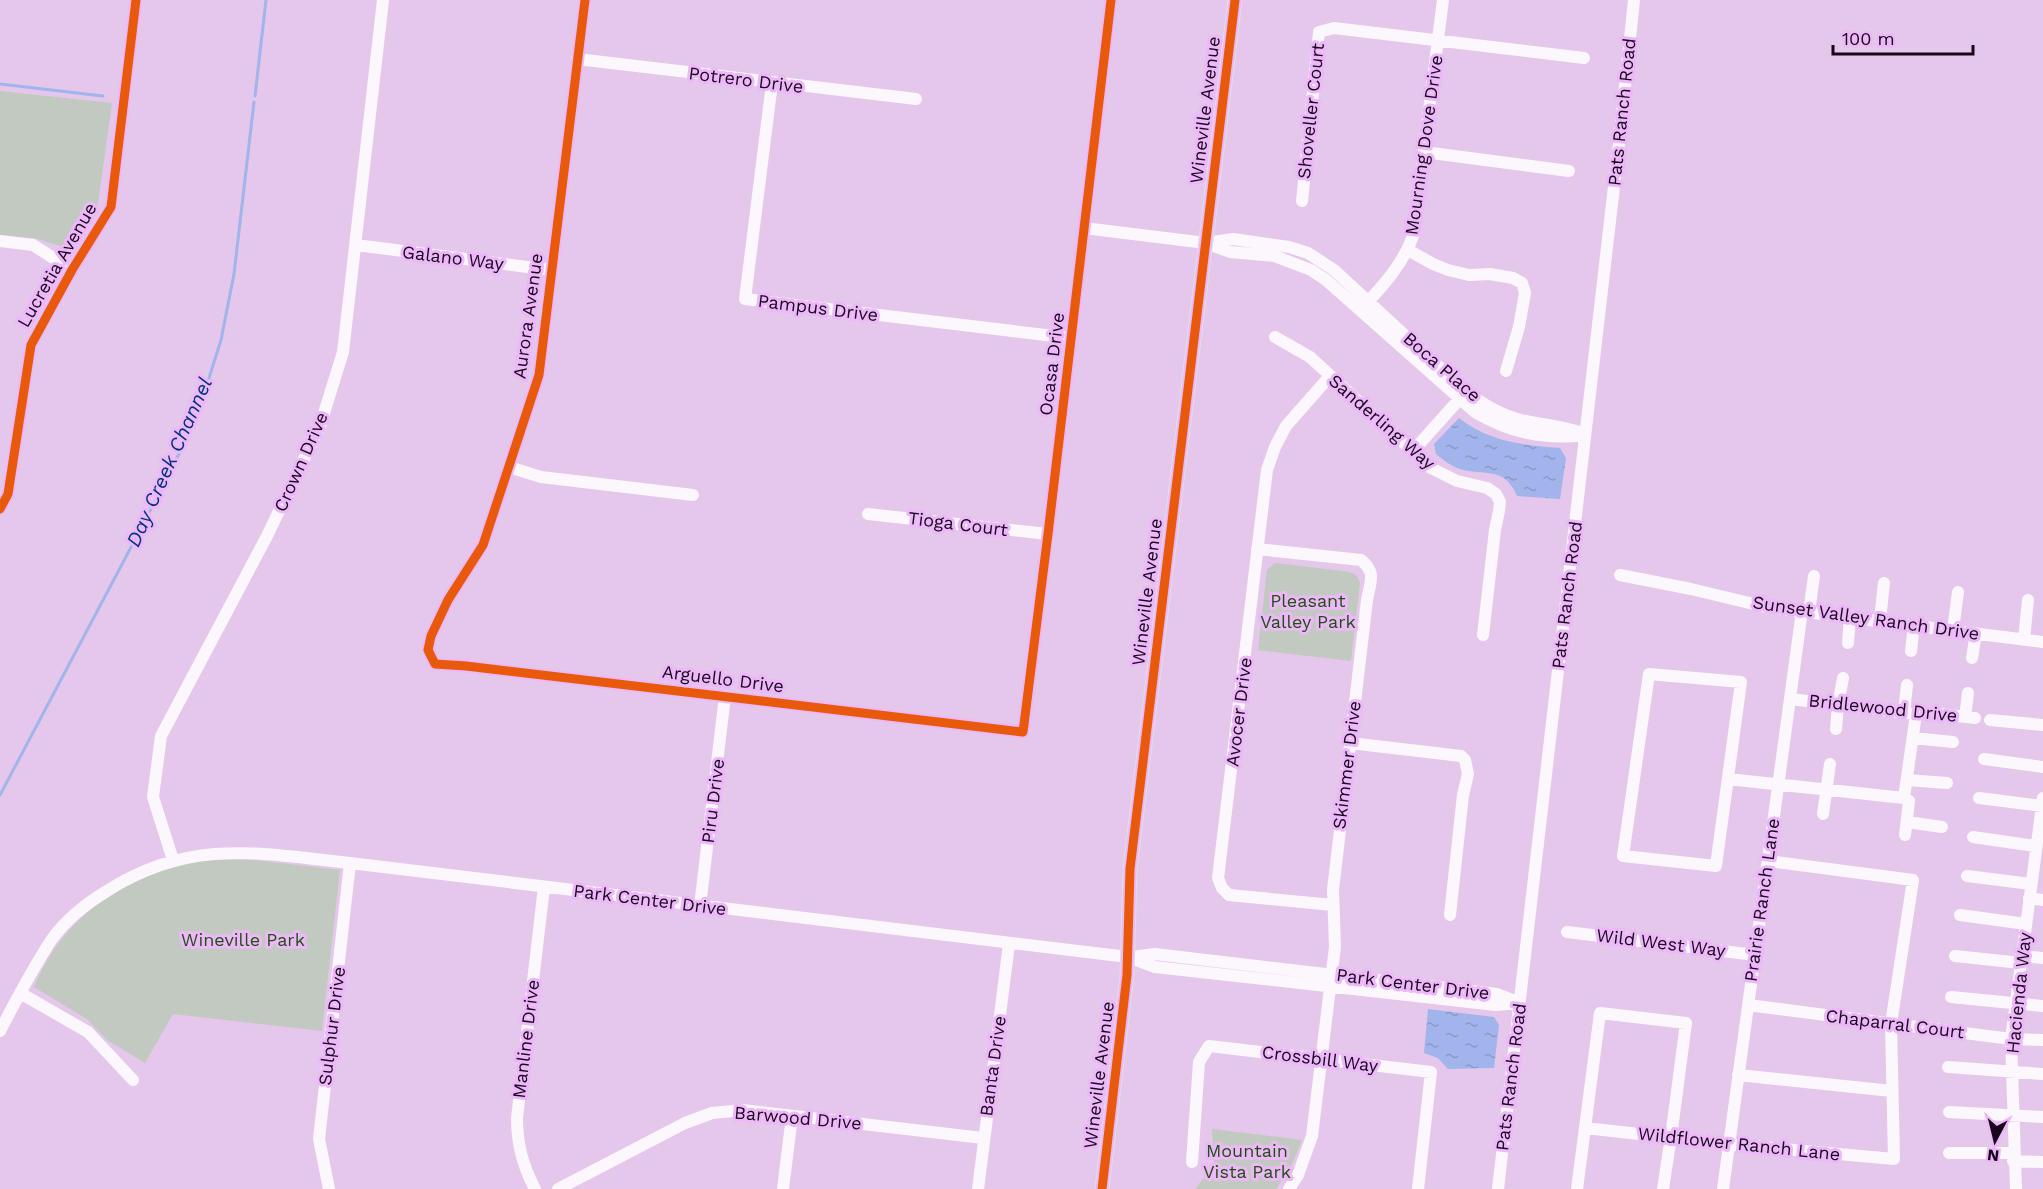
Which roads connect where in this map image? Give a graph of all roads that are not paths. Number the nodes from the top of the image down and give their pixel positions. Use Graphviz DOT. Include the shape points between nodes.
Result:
graph roads {
  1 [pos="136,0"];
  2 [pos="383,0"];
  3 [pos="585,0"];
  4 [pos="1111,0"];
  5 [pos="1236,0"];
  6 [pos="1443,0"];
  7 [pos="1634,0"];
  8 [pos="1438,40"];
  9 [pos="1584,58"];
  10 [pos="577,59"];
  11 [pos="772,83"];
  12 [pos="916,99"];
  13 [pos="1424,152"];
  14 [pos="1569,171"];
  15 [pos="1302,201"];
  16 [pos="1084,228"];
  17 [pos="0,241"];
  18 [pos="1206,243"];
  19 [pos="356,245"];
  20 [pos="1408,250"];
  21 [pos="72,270"];
  22 [pos="551,270"];
  23 [pos="1365,306"];
  24 [pos="1275,337"];
  25 [pos="1071,338"];
  26 [pos="1506,371"];
  27 [pos="1330,376"];
  28 [pos="1462,395"];
  29 [pos="1585,435"];
  30 [pos="1413,451"];
  31 [pos="509,467"];
  32 [pos="693,495"];
  33 [pos="0,509"];
  34 [pos="868,514"];
  35 [pos="1048,534"];
  36 [pos="1257,549"];
  37 [pos="1620,575"];
  38 [pos="1814,576"];
  39 [pos="1884,582"];
  40 [pos="1958,592"];
  41 [pos="2028,600"];
  42 [pos="1805,612"];
  43 [pos="1850,616"];
  44 [pos="1880,620"];
  45 [pos="1914,625"];
  46 [pos="1953,630"];
  47 [pos="1976,633"];
  48 [pos="1483,635"];
  49 [pos="2024,639"];
  50 [pos="2043,642"];
  51 [pos="1848,643"];
  52 [pos="428,651"];
  53 [pos="1911,651"];
  54 [pos="1972,658"];
  55 [pos="1843,678"];
  56 [pos="1907,685"];
  57 [pos="1968,693"];
  58 [pos="725,696"];
  59 [pos="1790,699"];
  60 [pos="1838,705"];
  61 [pos="1910,713"];
  62 [pos="1990,720"];
  63 [pos="2043,725"];
  64 [pos="1836,729"];
  65 [pos="1023,732"];
  66 [pos="1913,738"];
  67 [pos="1953,742"];
  68 [pos="1350,743"];
  69 [pos="1984,759"];
  70 [pos="1830,764"];
  71 [pos="2043,767"];
  72 [pos="1728,779"];
  73 [pos="1907,780"];
  74 [pos="1947,783"];
  75 [pos="1778,784"];
  76 [pos="1826,789"];
  77 [pos="1904,798"];
  78 [pos="1979,798"];
  79 [pos="2042,802"];
  80 [pos="1823,814"];
  81 [pos="1942,826"];
  82 [pos="1973,837"];
  83 [pos="2038,850"];
  84 [pos="173,860"];
  85 [pos="1768,861"];
  86 [pos="350,863"];
  87 [pos="1967,876"];
  88 [pos="2031,884"];
  89 [pos="544,887"];
  90 [pos="2029,898"];
  91 [pos="2043,900"];
  92 [pos="1333,905"];
  93 [pos="700,906"];
  94 [pos="1450,915"];
  95 [pos="1960,915"];
  96 [pos="2026,924"];
  97 [pos="1567,932"];
  98 [pos="1009,944"];
  99 [pos="1755,955"];
  100 [pos="1955,956"];
  101 [pos="1128,957"];
  102 [pos="2043,958"];
  103 [pos="2021,959"];
  104 [pos="1331,981"];
  105 [pos="20,993"];
  106 [pos="1951,997"];
  107 [pos="1519,1003"];
  108 [pos="1748,1005"];
  109 [pos="2015,1005"];
  110 [pos="2043,1006"];
  111 [pos="1891,1024"];
  112 [pos="0,1031"];
  113 [pos="2011,1039"];
  114 [pos="2043,1040"];
  115 [pos="1321,1058"];
  116 [pos="1948,1067"];
  117 [pos="2012,1073"];
  118 [pos="2043,1074"];
  119 [pos="1738,1075"];
  120 [pos="133,1080"];
  121 [pos="1892,1091"];
  122 [pos="1949,1112"];
  123 [pos="2013,1115"];
  124 [pos="792,1116"];
  125 [pos="2043,1117"];
  126 [pos="1585,1128"];
  127 [pos="1671,1137"];
  128 [pos="983,1138"];
  129 [pos="1729,1144"];
  130 [pos="1949,1153"];
  131 [pos="2013,1157"];
  132 [pos="1192,1162"];
  133 [pos="2043,1162"];
  134 [pos="329,1189"];
  135 [pos="535,1189"];
  136 [pos="558,1189"];
  137 [pos="783,1189"];
  138 [pos="978,1189"];
  139 [pos="1102,1189"];
  140 [pos="1289,1189"];
  141 [pos="1418,1189"];
  142 [pos="1498,1189"];
  143 [pos="1577,1189"];
  144 [pos="1663,1189"];
  145 [pos="1723,1189"];
  146 [pos="2016,1189"];
  1 -- 21 [label="street, Lucretia Avenue" via="111,207"];
  2 -- 19 [label="street, Crown Drive"];
  3 -- 10 [label="street, Aurora Avenue"];
  4 -- 16 [label="street, Ocasa Drive"];
  5 -- 18 [label="main road, Wineville Avenue"];
  6 -- 8 [label="street, Mourning Dove Drive"];
  7 -- 29 [label="street, Pats Ranch Road"];
  8 -- 9 [label="street"];
  8 -- 13 [label="street, Mourning Dove Drive"];
  8 -- 15 [label="street, Shoveller Court" via="1334,28 1319,32"];
  10 -- 11 [label="street, Potrero Drive"];
  10 -- 22 [label="street, Aurora Avenue"];
  11 -- 12 [label="street, Potrero Drive"];
  11 -- 25 [label="street, Pampus Drive" via="745,299"];
  13 -- 14 [label="street"];
  13 -- 20 [label="street, Mourning Dove Drive" via="1416,225"];
  16 -- 18 [label="street, Boca Place"];
  16 -- 25 [label="street, Ocasa Drive"];
  17 -- 21 [label="street" via="33,245"];
  18 -- 23 [label="street, Boca Place" via="1230,252 1293,262"];
  18 -- 101 [label="main road, Wineville Avenue" via="1130,869"];
  19 -- 22 [label="street, Galano Way"];
  19 -- 84 [label="street, Crown Drive" via="343,352 320,426 267,536 161,736 153,797"];
  20 -- 23 [label="street, Mourning Dove Drive"];
  20 -- 26 [label="street" via="1448,270 1513,278 1522,283 1525,293 1519,327"];
  21 -- 33 [label="street, Lucretia Avenue" via="31,345 8,494"];
  22 -- 31 [label="street, Aurora Avenue" via="539,375"];
  23 -- 28 [label="street, Boca Place"];
  24 -- 27 [label="street, Sanderling Way" via="1310,357"];
  25 -- 35 [label="street, Ocasa Drive"];
  27 -- 30 [label="street, Sanderling Way"];
  27 -- 36 [label="street, Avocer Drive" via="1286,426 1275,447 1267,470"];
  28 -- 29 [label="street, Boca Place" via="1475,412 1516,431 1562,438"];
  28 -- 30 [label="street"];
  29 -- 107 [label="street, Pats Ranch Road"];
  30 -- 48 [label="street, Sanderling Way" via="1431,468 1469,485 1487,488 1500,502"];
  31 -- 32 [label="street" via="541,477"];
  31 -- 52 [label="street, Aurora Avenue" via="483,545 448,600"];
  34 -- 35 [label="street, Tioga Court"];
  35 -- 65 [label="street, Ocasa Drive"];
  36 -- 68 [label="street, Skimmer Drive" via="1361,560 1369,567 1372,575"];
  36 -- 92 [label="street, Avocer Drive" via="1218,878 1229,895"];
  37 -- 42 [label="street, Sunset Valley Ranch Drive"];
  38 -- 42 [label="street, Prairie Ranch Lane"];
  39 -- 44 [label="street"];
  40 -- 46 [label="street"];
  41 -- 49 [label="street"];
  42 -- 43 [label="street, Sunset Valley Ranch Drive"];
  42 -- 59 [label="street, Prairie Ranch Lane"];
  43 -- 44 [label="street, Sunset Valley Ranch Drive"];
  43 -- 51 [label="street"];
  44 -- 45 [label="street, Sunset Valley Ranch Drive"];
  45 -- 46 [label="street, Sunset Valley Ranch Drive"];
  45 -- 53 [label="street"];
  46 -- 47 [label="street, Sunset Valley Ranch Drive"];
  47 -- 49 [label="street, Sunset Valley Ranch Drive"];
  47 -- 54 [label="street"];
  49 -- 50 [label="street, Sunset Valley Ranch Drive"];
  52 -- 58 [label="street, Arguello Drive" via="435,664"];
  55 -- 60 [label="street"];
  56 -- 61 [label="street"];
  57 -- 61 [label="street, Bridlewood Drive" via="1970,717"];
  58 -- 65 [label="street, Arguello Drive"];
  58 -- 93 [label="street, Piru Drive"];
  59 -- 60 [label="street, Bridlewood Drive"];
  59 -- 75 [label="street, Prairie Ranch Lane"];
  60 -- 61 [label="street, Bridlewood Drive"];
  60 -- 64 [label="street"];
  61 -- 66 [label="street"];
  62 -- 63 [label="street"];
  66 -- 67 [label="street"];
  66 -- 73 [label="street"];
  68 -- 92 [label="street, Skimmer Drive"];
  68 -- 94 [label="street" via="1461,756 1465,760 1468,774"];
  69 -- 71 [label="street"];
  70 -- 76 [label="street"];
  72 -- 72 [label="street" via="1716,866 1623,856 1649,674 1741,682"];
  72 -- 75 [label="street"];
  73 -- 74 [label="street"];
  73 -- 77 [label="street"];
  75 -- 76 [label="street"];
  75 -- 85 [label="street, Prairie Ranch Lane"];
  76 -- 77 [label="street"];
  76 -- 80 [label="street"];
  77 -- 81 [label="street" via="1909,801 1906,829"];
  78 -- 79 [label="street"];
  79 -- 83 [label="street, Hacienda Way"];
  82 -- 83 [label="street"];
  83 -- 88 [label="street, Hacienda Way"];
  84 -- 86 [label="street, Park Center Drive" via="215,852 257,852"];
  84 -- 105 [label="street, Park Center Drive" via="130,876 88,902 54,937"];
  85 -- 99 [label="street, Prairie Ranch Lane"];
  85 -- 111 [label="street" via="1913,880"];
  86 -- 89 [label="street, Park Center Drive"];
  86 -- 134 [label="street, Sulphur Drive" via="319,1139"];
  87 -- 88 [label="street"];
  88 -- 90 [label="street, Hacienda Way"];
  89 -- 93 [label="street, Park Center Drive"];
  89 -- 135 [label="street, Manline Drive" via="517,1119 520,1153"];
  90 -- 91 [label="street"];
  90 -- 96 [label="street, Hacienda Way"];
  92 -- 104 [label="street, Skimmer Drive"];
  93 -- 98 [label="street, Park Center Drive"];
  95 -- 96 [label="street"];
  96 -- 103 [label="street, Hacienda Way"];
  97 -- 99 [label="street, Wild West Way"];
  98 -- 101 [label="street, Park Center Drive"];
  98 -- 128 [label="street, Banta Drive"];
  99 -- 108 [label="street, Prairie Ranch Lane"];
  100 -- 103 [label="street"];
  101 -- 104 [label="street, Park Center Drive" via="1155,954"];
  101 -- 139 [label="main road, Wineville Avenue"];
  102 -- 103 [label="street"];
  103 -- 109 [label="street, Hacienda Way"];
  104 -- 107 [label="street, Park Center Drive" via="1496,1005"];
  104 -- 115 [label="street, Skimmer Drive"];
  105 -- 112 [label="street, Park Center Drive"];
  105 -- 120 [label="street" via="88,1032"];
  106 -- 109 [label="street"];
  107 -- 142 [label="street, Pats Ranch Road"];
  108 -- 111 [label="street, Chaparral Court"];
  108 -- 119 [label="street, Prairie Ranch Lane"];
  109 -- 110 [label="street"];
  109 -- 113 [label="street, Hacienda Way"];
  111 -- 113 [label="street, Chaparral Court"];
  111 -- 121 [label="street"];
  113 -- 114 [label="street, Chaparral Court"];
  113 -- 117 [label="street, Hacienda Way"];
  115 -- 132 [label="street, Crossbill Way" via="1209,1046 1200,1062"];
  115 -- 140 [label="street, Skimmer Drive" via="1312,1136"];
  115 -- 141 [label="street, Crossbill Way" via="1431,1072"];
  116 -- 117 [label="street"];
  117 -- 118 [label="street"];
  117 -- 123 [label="street, Hacienda Way"];
  119 -- 121 [label="street"];
  119 -- 129 [label="street, Prairie Ranch Lane"];
  121 -- 129 [label="street, Wildflower Ranch Lane" via="1894,1159"];
  122 -- 123 [label="street"];
  123 -- 125 [label="street"];
  123 -- 131 [label="street, Hacienda Way"];
  124 -- 128 [label="street, Barwood Drive"];
  124 -- 136 [label="street, Barwood Drive" via="743,1110 712,1113"];
  124 -- 137 [label="street"];
  126 -- 127 [label="street, Wildflower Ranch Lane"];
  126 -- 127 [label="street" via="1600,1013 1686,1023"];
  126 -- 143 [label="street"];
  127 -- 129 [label="street, Wildflower Ranch Lane"];
  127 -- 144 [label="street"];
  128 -- 138 [label="street, Banta Drive"];
  129 -- 145 [label="street, Prairie Ranch Lane"];
  130 -- 131 [label="street"];
  131 -- 133 [label="street"];
  131 -- 146 [label="street, Hacienda Way"];
}
